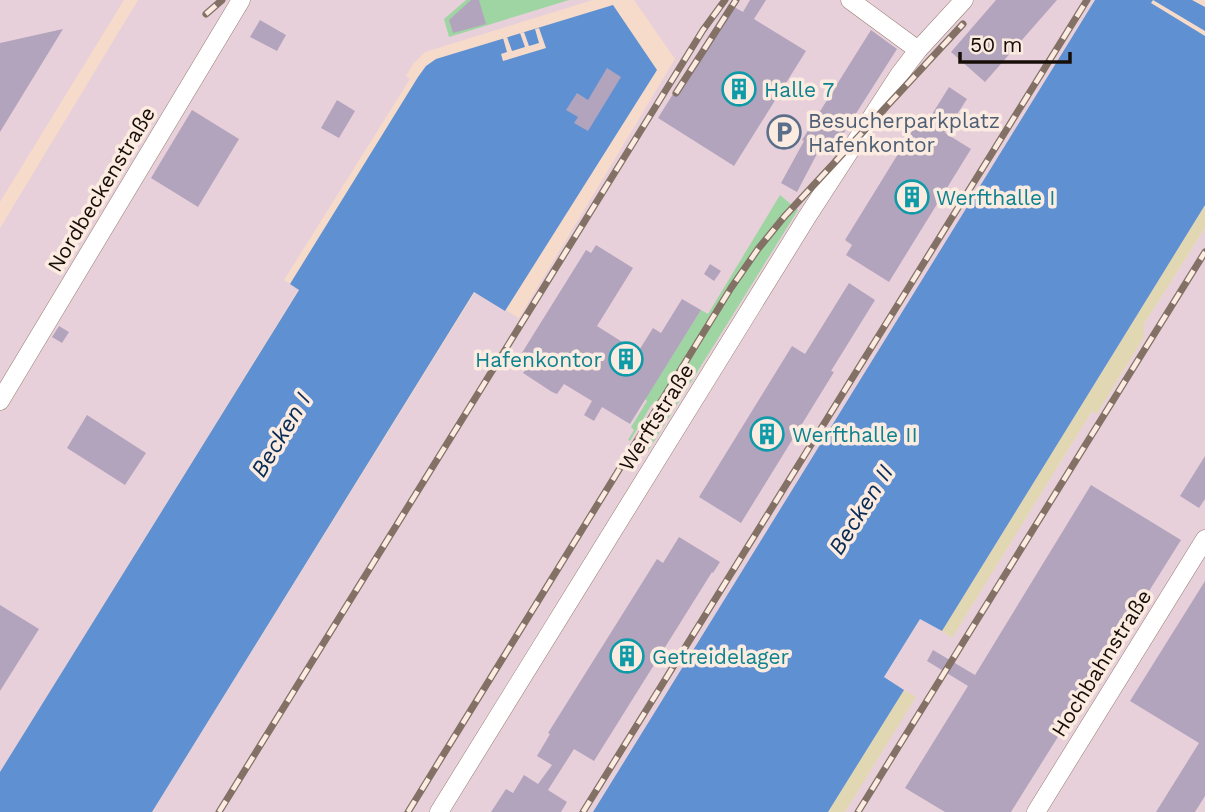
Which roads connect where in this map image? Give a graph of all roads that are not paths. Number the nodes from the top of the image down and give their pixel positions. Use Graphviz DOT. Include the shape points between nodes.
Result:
graph roads {
  1 [pos="241,0"];
  2 [pos="850,0"];
  3 [pos="964,0"];
  4 [pos="918,50"];
  5 [pos="0,401"];
  6 [pos="1205,539"];
  7 [pos="439,812"];
  8 [pos="1035,812"];
  1 -- 5 [label="street, Nordbeckenstraße"];
  2 -- 4 [label="street"];
  3 -- 4 [label="street, Werftstraße"];
  4 -- 7 [label="street, Werftstraße" via="807,217"];
  6 -- 8 [label="street, Hochbahnstraße"];
}
